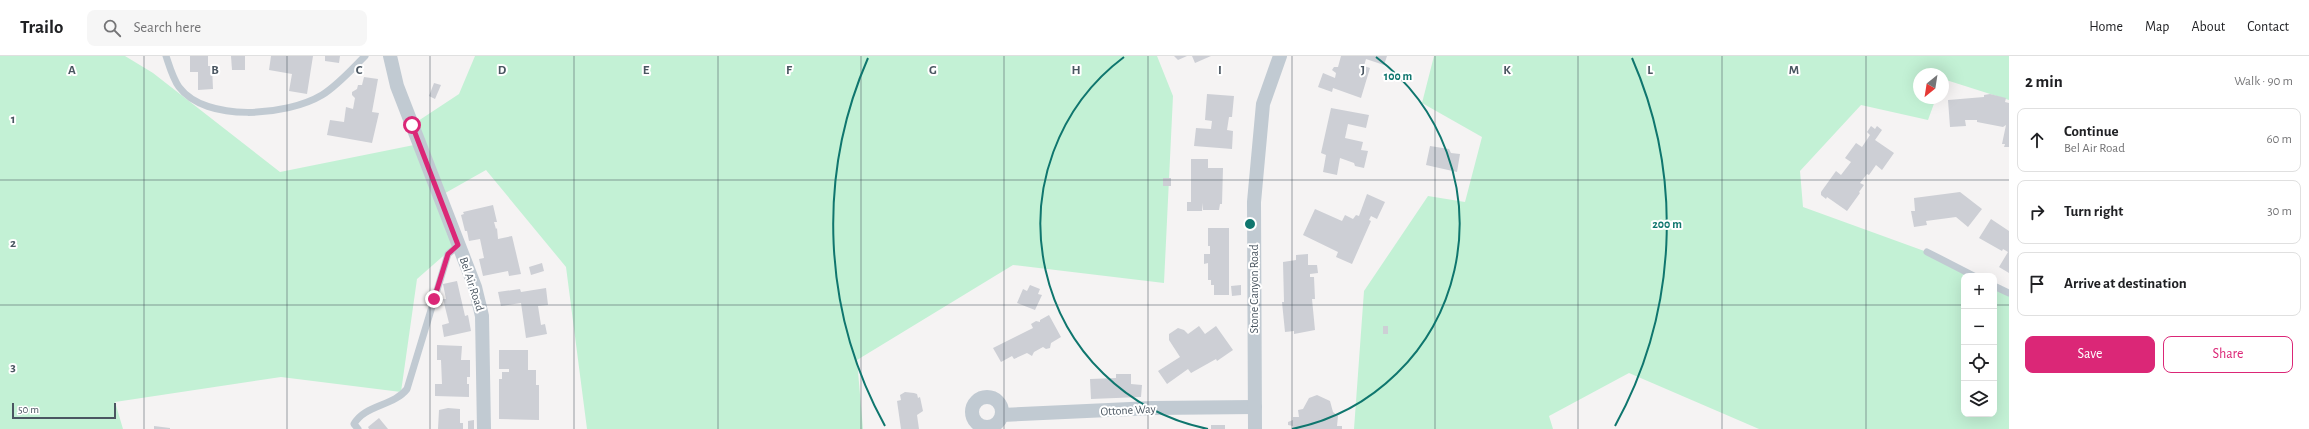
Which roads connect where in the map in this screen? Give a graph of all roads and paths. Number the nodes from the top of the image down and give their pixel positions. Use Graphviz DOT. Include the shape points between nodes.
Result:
graph roads {
  1 [pos="166,56"];
  2 [pos="365,56"];
  3 [pos="390,56"];
  4 [pos="1280,56"];
  5 [pos="458,245"];
  6 [pos="1927,252"];
  7 [pos="1968,273"];
  8 [pos="1997,288"];
  9 [pos="2009,294"];
  10 [pos="1255,407"];
  11 [pos="1002,415"];
  12 [pos="358,429"];
  13 [pos="484,429"];
  14 [pos="1255,429"];
  1 -- 2 [label="lane" via="179,87 199,103 209,108 238,113 294,106 322,95"];
  3 -- 5 [label="street, Bel Air Road" via="397,86"];
  4 -- 10 [label="street, Stone Canyon Road" via="1263,104 1254,202"];
  5 -- 12 [label="lane" via="448,254 407,389 400,398 358,417 354,424"];
  5 -- 13 [label="street, Bel Air Road" via="475,287 482,316"];
  6 -- 7 [label="lane"];
  8 -- 9 [label="lane"];
  10 -- 11 [label="street, Ottone Way" via="1152,408"];
  10 -- 14 [label="street, Stone Canyon Road"];
}
